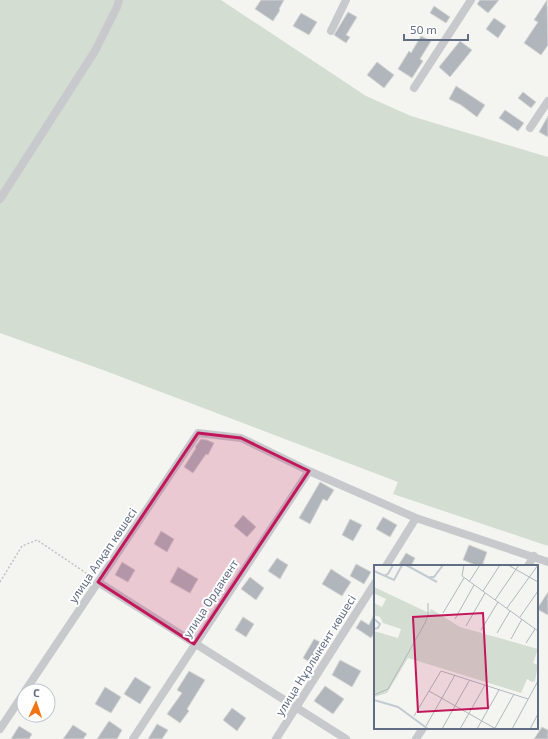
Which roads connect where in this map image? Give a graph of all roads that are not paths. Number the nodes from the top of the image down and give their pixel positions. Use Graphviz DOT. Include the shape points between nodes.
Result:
graph roads {
  1 [pos="119,0"];
  2 [pos="346,0"];
  3 [pos="471,0"];
  4 [pos="331,31"];
  5 [pos="414,88"];
  6 [pos="548,101"];
  7 [pos="530,128"];
  8 [pos="0,199"];
  9 [pos="308,471"];
  10 [pos="416,518"];
  11 [pos="534,556"];
  12 [pos="548,562"];
  13 [pos="387,565"];
  14 [pos="529,565"];
  15 [pos="98,582"];
  16 [pos="374,585"];
  17 [pos="194,644"];
  18 [pos="31,683"];
  19 [pos="16,705"];
  20 [pos="297,707"];
  21 [pos="0,729"];
  22 [pos="422,729"];
  23 [pos="133,739"];
  24 [pos="276,739"];
  25 [pos="346,739"];
  26 [pos="416,739"];
  1 -- 8 [label="street" via="95,51"];
  2 -- 4 [label="street"];
  3 -- 5 [label="street"];
  6 -- 7 [label="street"];
  9 -- 10 [label="street"];
  9 -- 15 [label="street, улица Алқап көшесі" via="241,438 198,433"];
  9 -- 17 [label="street, улица Ордакент"];
  10 -- 11 [label="street"];
  10 -- 13 [label="street"];
  11 -- 12 [label="street"];
  11 -- 14 [label="street"];
  15 -- 17 [label="street"];
  15 -- 18 [label="street, улица Алқап көшесі"];
  16 -- 20 [label="street, улица Нұрлыкент көшесі"];
  17 -- 20 [label="street"];
  17 -- 23 [label="street, улица Ордакент"];
  19 -- 21 [label="street, улица Алқап көшесі"];
  20 -- 24 [label="street, улица Нұрлыкент көшесі"];
  20 -- 25 [label="street"];
  22 -- 26 [label="street"];
}
